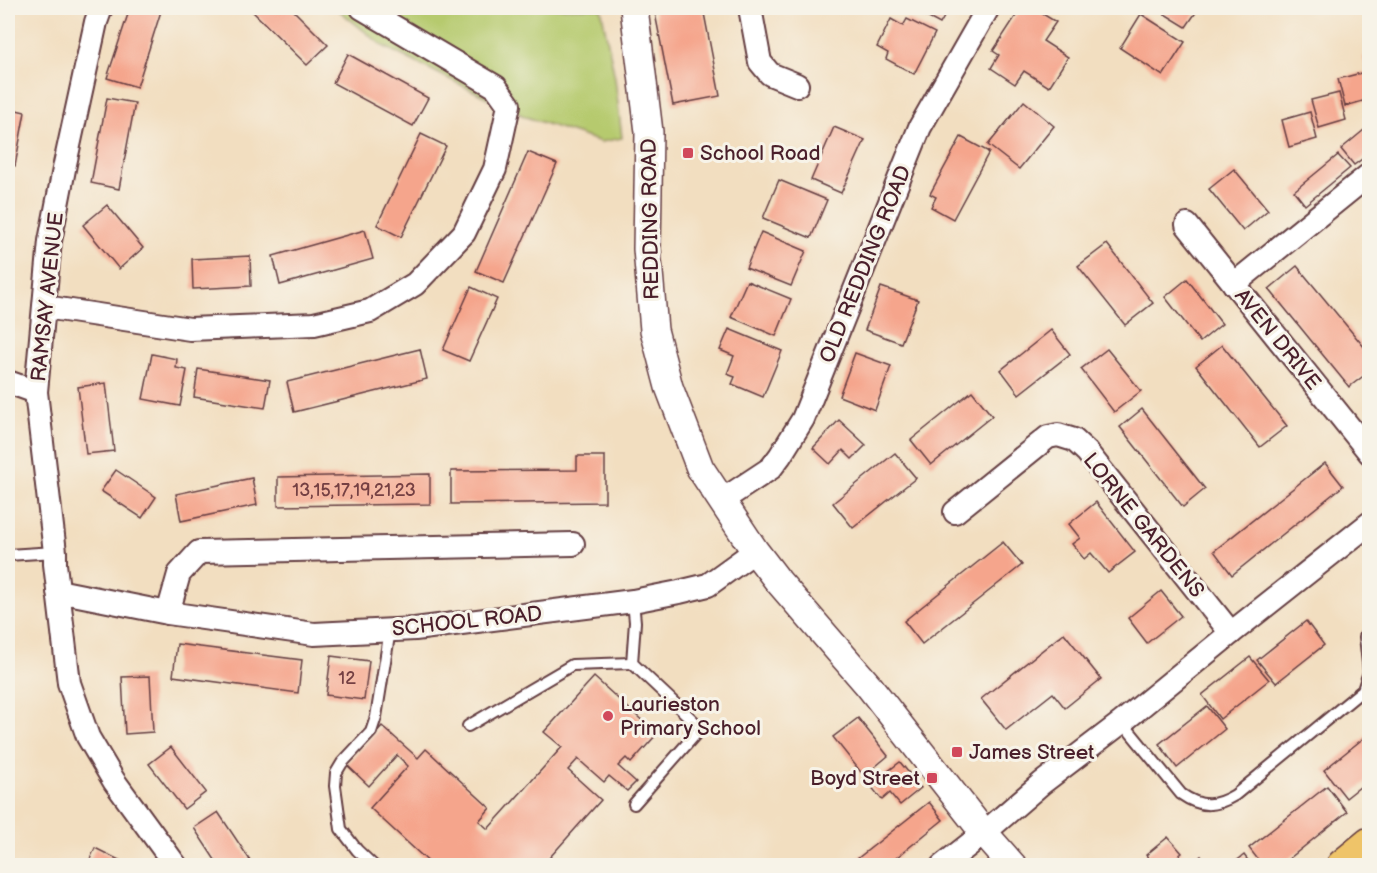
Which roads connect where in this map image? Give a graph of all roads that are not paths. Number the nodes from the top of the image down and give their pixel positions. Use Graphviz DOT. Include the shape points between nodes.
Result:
graph roads {
  1 [pos="100,8"];
  2 [pos="362,8"];
  3 [pos="634,8"];
  4 [pos="750,8"];
  5 [pos="988,8"];
  6 [pos="797,86"];
  7 [pos="1370,174"];
  8 [pos="1187,225"];
  9 [pos="1234,284"];
  10 [pos="45,307"];
  11 [pos="8,382"];
  12 [pos="36,392"];
  13 [pos="1370,453"];
  14 [pos="721,501"];
  15 [pos="955,512"];
  16 [pos="1370,523"];
  17 [pos="573,544"];
  18 [pos="755,551"];
  19 [pos="55,552"];
  20 [pos="8,555"];
  21 [pos="58,591"];
  22 [pos="633,601"];
  23 [pos="168,613"];
  24 [pos="1370,626"];
  25 [pos="390,630"];
  26 [pos="1231,633"];
  27 [pos="632,663"];
  28 [pos="1122,722"];
  29 [pos="468,726"];
  30 [pos="634,804"];
  31 [pos="984,833"];
  32 [pos="1370,844"];
  33 [pos="176,866"];
  34 [pos="374,866"];
  35 [pos="942,866"];
  36 [pos="1013,866"];
  37 [pos="1343,866"];
  1 -- 10 [label="street, RAMSAY AVENUE" via="50,241"];
  2 -- 10 [label="street" via="496,87 509,105 495,169 464,233 415,284 370,311 314,324 189,329"];
  3 -- 14 [label="street, REDDING ROAD" via="649,132 647,249 654,330 687,435 700,468"];
  4 -- 6 [label="street" via="760,62 770,74"];
  5 -- 14 [label="street, OLD REDDING ROAD" via="920,127 803,419 771,468"];
  7 -- 9 [label="street"];
  8 -- 9 [label="street, AVEN DRIVE"];
  9 -- 13 [label="street, AVEN DRIVE"];
  10 -- 12 [label="street, RAMSAY AVENUE"];
  11 -- 12 [label="street"];
  12 -- 19 [label="street, RAMSAY AVENUE"];
  14 -- 18 [label="street, REDDING ROAD"];
  15 -- 26 [label="street, LORNE GARDENS" via="1048,438 1058,435 1074,440"];
  16 -- 26 [label="street"];
  17 -- 23 [label="street" via="199,552 178,574"];
  18 -- 22 [label="street, SCHOOL ROAD" via="708,585"];
  18 -- 31 [label="street" via="869,686"];
  19 -- 20 [label="lane"];
  19 -- 21 [label="street, RAMSAY AVENUE"];
  21 -- 23 [label="street, SCHOOL ROAD"];
  21 -- 33 [label="street, RAMSAY AVENUE" via="69,684 88,737 114,781"];
  22 -- 25 [label="street, SCHOOL ROAD"];
  22 -- 27 [label="lane"];
  23 -- 25 [label="street, SCHOOL ROAD" via="314,634"];
  24 -- 28 [label="lane" via="1365,637 1369,672 1363,690 1224,801 1191,802"];
  25 -- 34 [label="lane" via="371,732 336,773 341,829"];
  26 -- 28 [label="street"];
  27 -- 29 [label="lane" via="572,665"];
  27 -- 30 [label="lane" via="701,728"];
  28 -- 31 [label="street"];
  31 -- 35 [label="street"];
  31 -- 36 [label="street"];
  32 -- 37 [label="main road"];
}
